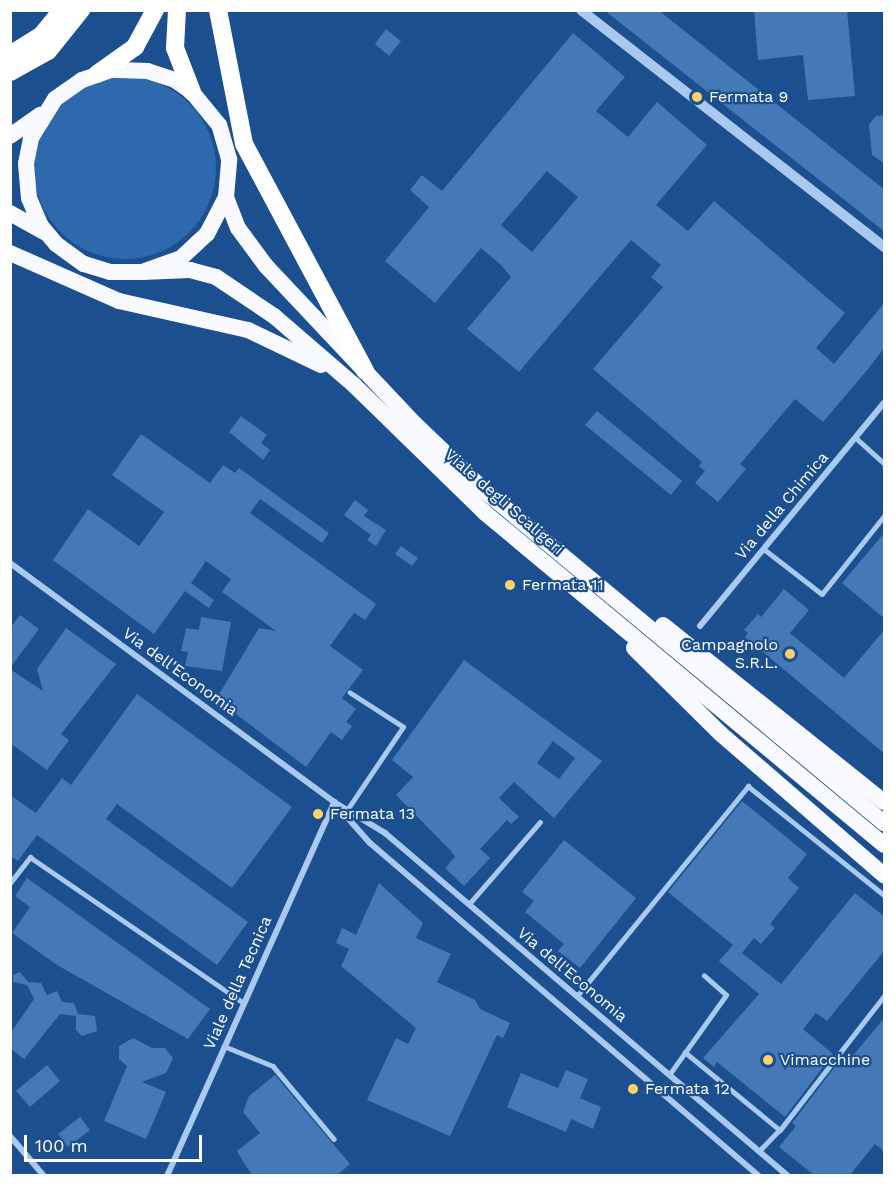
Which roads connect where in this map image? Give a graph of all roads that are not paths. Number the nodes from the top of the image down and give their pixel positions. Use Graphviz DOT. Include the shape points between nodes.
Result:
graph roads {
  1 [pos="62,10"];
  2 [pos="81,10"];
  3 [pos="155,10"];
  4 [pos="177,10"];
  5 [pos="218,10"];
  6 [pos="581,10"];
  7 [pos="10,55"];
  8 [pos="10,72"];
  9 [pos="97,74"];
  10 [pos="192,92"];
  11 [pos="45,111"];
  12 [pos="10,136"];
  13 [pos="226,197"];
  14 [pos="10,213"];
  15 [pos="46,233"];
  16 [pos="885,247"];
  17 [pos="10,253"];
  18 [pos="142,272"];
  19 [pos="360,378"];
  20 [pos="885,403"];
  21 [pos="856,438"];
  22 [pos="885,463"];
  23 [pos="885,516"];
  24 [pos="541,536"];
  25 [pos="764,549"];
  26 [pos="10,564"];
  27 [pos="561,576"];
  28 [pos="700,626"];
  29 [pos="350,693"];
  30 [pos="798,761"];
  31 [pos="334,802"];
  32 [pos="885,802"];
  33 [pos="347,810"];
  34 [pos="540,822"];
  35 [pos="885,824"];
  36 [pos="885,844"];
  37 [pos="885,875"];
  38 [pos="10,883"];
  39 [pos="885,895"];
  40 [pos="469,904"];
  41 [pos="639,920"];
  42 [pos="644,924"];
  43 [pos="704,976"];
  44 [pos="577,996"];
  45 [pos="885,996"];
  46 [pos="244,1004"];
  47 [pos="224,1046"];
  48 [pos="685,1052"];
  49 [pos="669,1075"];
  50 [pos="780,1130"];
  51 [pos="10,1136"];
  52 [pos="333,1139"];
  53 [pos="760,1151"];
  54 [pos="44,1176"];
  55 [pos="167,1176"];
  56 [pos="759,1176"];
  57 [pos="788,1176"];
  1 -- 7 [label="highway" via="41,36"];
  2 -- 8 [label="highway" via="48,51"];
  3 -- 9 [label="highway" via="135,47"];
  4 -- 10 [label="highway" via="177,57"];
  5 -- 19 [label="highway" via="244,144"];
  6 -- 16 [label="street"];
  9 -- 10 [label="highway, Viale degli Scaligeri" via="147,71"];
  9 -- 11 [label="highway, Viale degli Scaligeri" via="82,80"];
  10 -- 13 [label="highway, Viale degli Scaligeri" via="219,125 225,142 229,177"];
  11 -- 12 [label="highway"];
  11 -- 15 [label="highway, Viale degli Scaligeri" via="31,138 26,164 29,198"];
  13 -- 18 [label="highway, Viale degli Scaligeri" via="207,234 194,249 172,263"];
  13 -- 19 [label="highway, Viale degli Scaligeri" via="238,228 266,266"];
  14 -- 15 [label="highway"];
  15 -- 18 [label="highway, Viale degli Scaligeri" via="84,264 110,272"];
  17 -- 19 [label="highway" via="119,301 248,330"];
  18 -- 19 [label="highway, Viale degli Scaligeri" via="190,270 216,277"];
  19 -- 24 [label="highway, Viale degli Scaligeri" via="478,485"];
  19 -- 27 [label="highway, Viale degli Scaligeri" via="484,512"];
  20 -- 21 [label="street, Via della Chimica"];
  21 -- 22 [label="lane"];
  21 -- 25 [label="street, Via della Chimica"];
  23 -- 25 [label="lane" via="822,594"];
  24 -- 30 [label="highway, Viale degli Scaligeri"];
  24 -- 32 [label="highway" via="690,645"];
  25 -- 28 [label="street, Via della Chimica"];
  26 -- 31 [label="street, Via dell'Economia"];
  27 -- 30 [label="highway, Viale degli Scaligeri"];
  27 -- 37 [label="highway" via="721,734"];
  29 -- 33 [label="lane" via="403,727"];
  30 -- 35 [label="highway, Viale degli Scaligeri"];
  30 -- 36 [label="highway, Viale degli Scaligeri"];
  31 -- 33 [label="street, Via dell'Economia"];
  31 -- 46 [label="street, Viale della Tecnica"];
  31 -- 56 [label="street, Via dell'Economia" via="370,843"];
  33 -- 40 [label="street, Via dell'Economia" via="385,833"];
  34 -- 40 [label="lane"];
  38 -- 46 [label="lane" via="30,857"];
  39 -- 41 [label="lane" via="748,786"];
  40 -- 44 [label="street, Via dell'Economia"];
  41 -- 42 [label="lane"];
  41 -- 44 [label="lane"];
  43 -- 48 [label="lane" via="726,995"];
  44 -- 49 [label="street, Via dell'Economia"];
  45 -- 50 [label="lane"];
  46 -- 47 [label="street, Viale della Tecnica"];
  47 -- 52 [label="lane" via="273,1066"];
  47 -- 55 [label="street, Viale della Tecnica"];
  48 -- 49 [label="lane"];
  48 -- 50 [label="lane"];
  49 -- 53 [label="street, Via dell'Economia"];
  50 -- 53 [label="lane"];
  51 -- 54 [label="street"];
  53 -- 57 [label="street, Via dell'Economia"];
}
